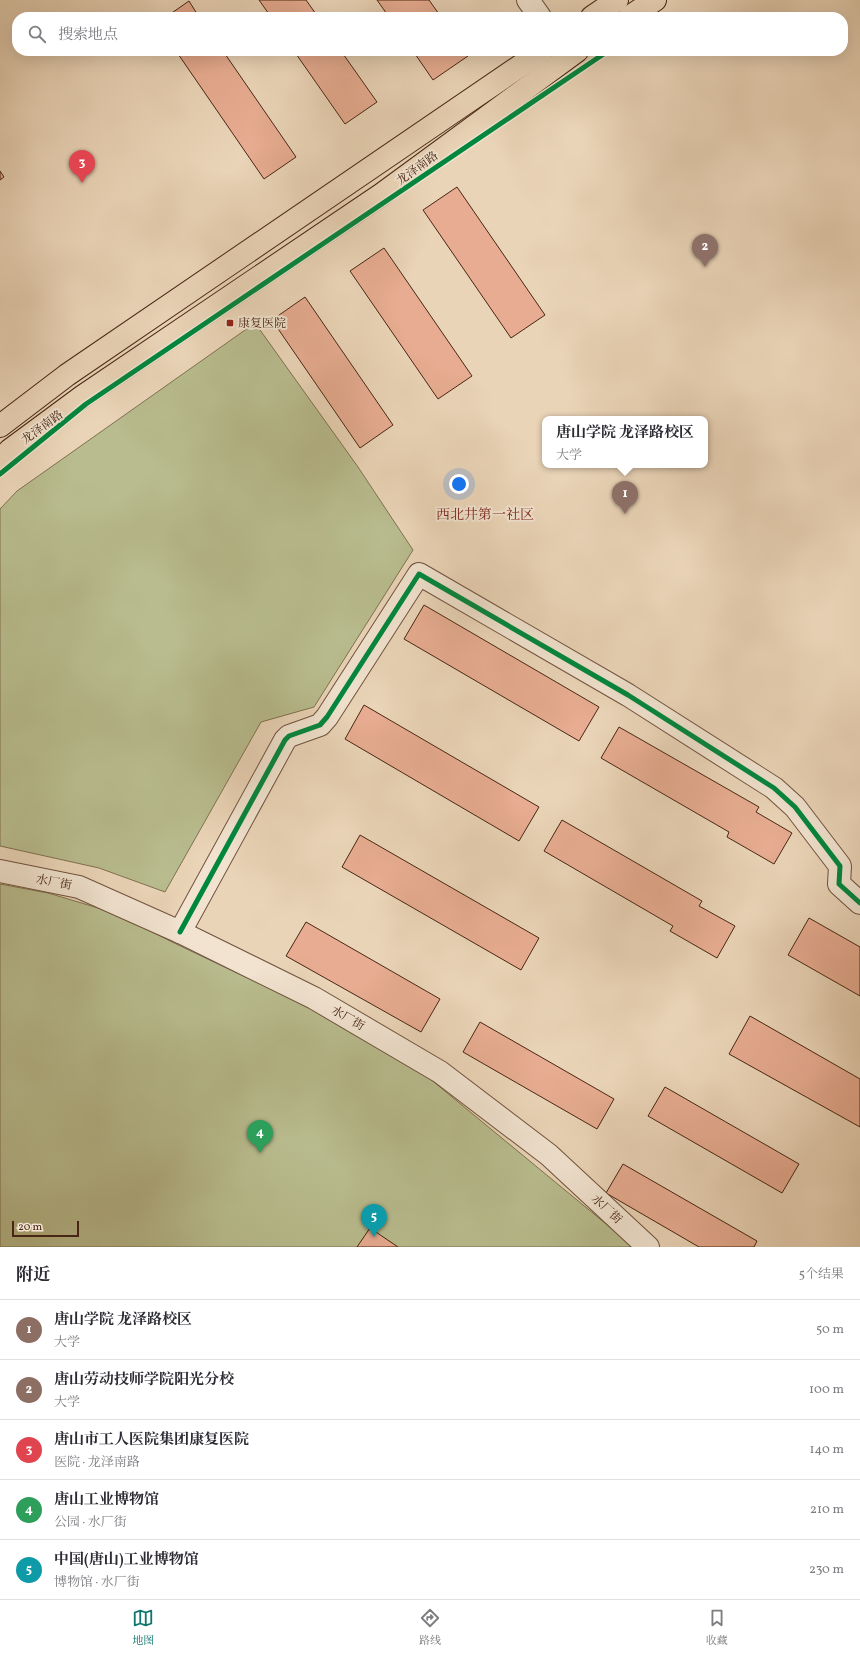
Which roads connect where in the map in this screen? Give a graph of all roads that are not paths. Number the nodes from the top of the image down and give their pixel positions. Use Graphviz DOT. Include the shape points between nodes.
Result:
graph roads {
  1 [pos="528,0"];
  2 [pos="617,0"];
  3 [pos="655,0"];
  4 [pos="536,12"];
  5 [pos="599,12"];
  6 [pos="637,12"];
  7 [pos="535,56"];
  8 [pos="566,56"];
  9 [pos="0,426"];
  10 [pos="0,460"];
  11 [pos="0,871"];
  12 [pos="860,903"];
  13 [pos="180,932"];
  14 [pos="648,1247"];
  1 -- 4 [label="street"];
  2 -- 5 [label="main road"];
  3 -- 6 [label="main road"];
  7 -- 9 [label="main road" via="67,375"];
  8 -- 10 [label="main road, 龙泽南路" via="382,194 83,396"];
  11 -- 13 [label="street, 水厂街" via="79,887"];
  12 -- 13 [label="street" via="838,884 840,866 795,807 774,788 628,695 419,574 327,717 320,725 289,736 285,740"];
  13 -- 14 [label="street, 水厂街" via="314,998 440,1072 549,1155"];
}
